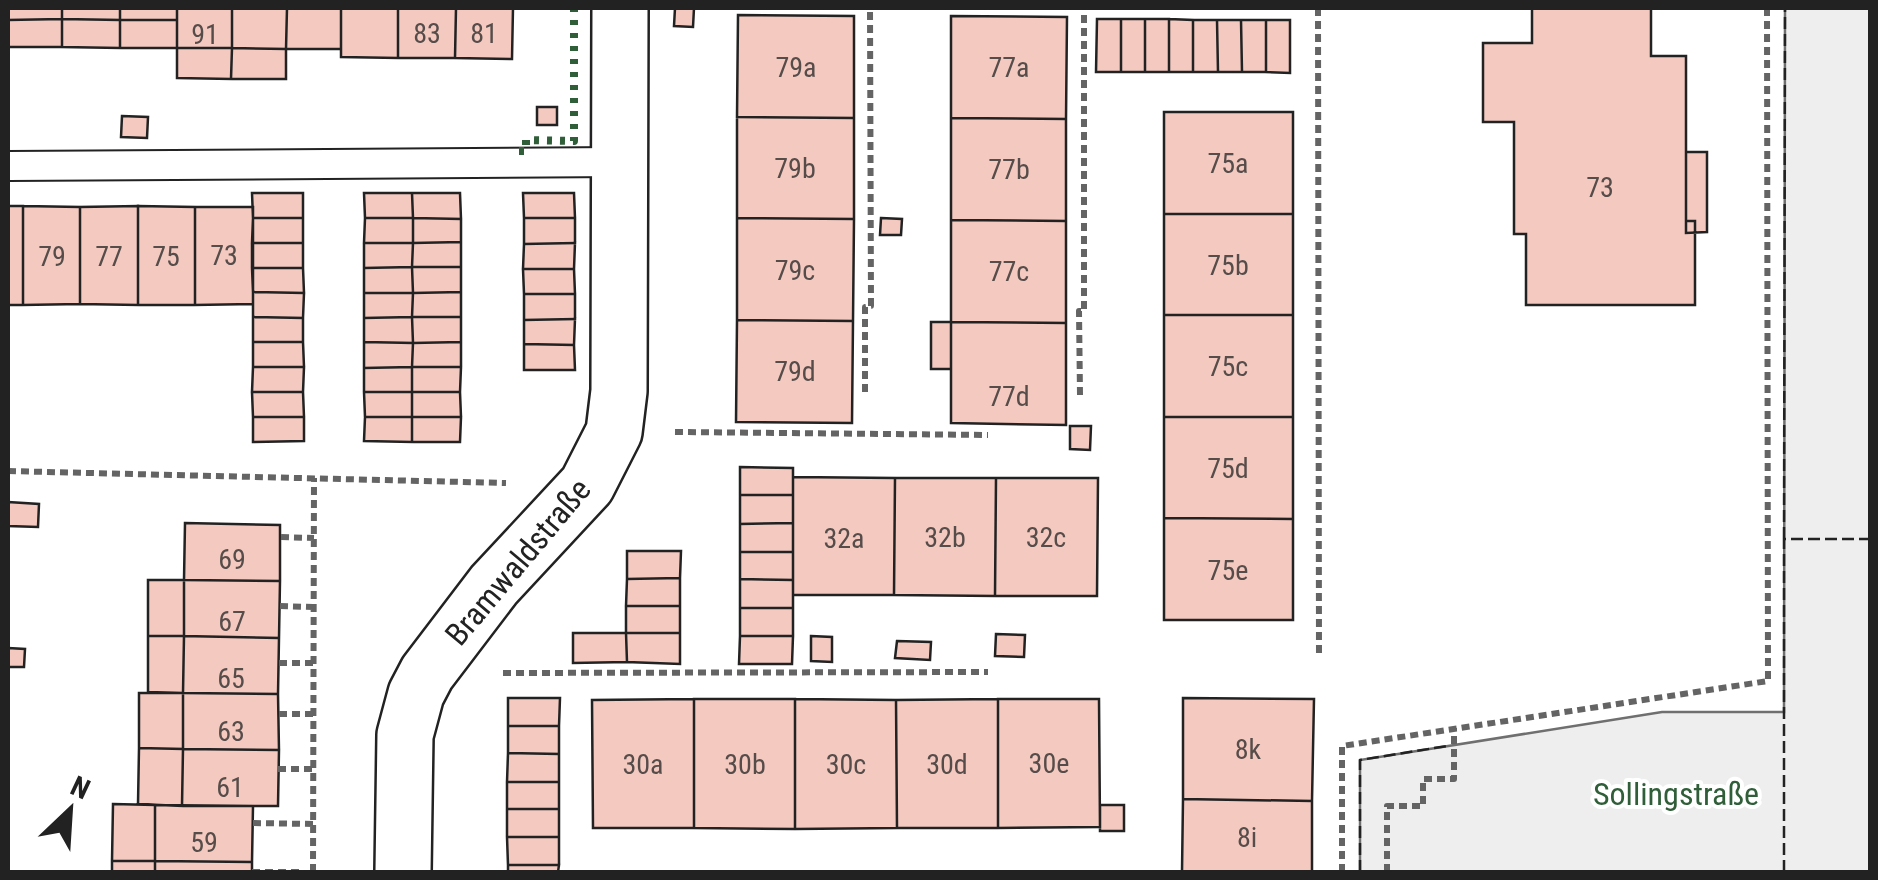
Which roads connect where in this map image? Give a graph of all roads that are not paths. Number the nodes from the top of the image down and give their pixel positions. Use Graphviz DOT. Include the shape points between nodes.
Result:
graph roads {
  1 [pos="620,8"];
  2 [pos="619,162"];
  3 [pos="8,166"];
  4 [pos="403,872"];
  1 -- 2 [label="street, Bramwaldstraße"];
  2 -- 3 [label="lane"];
  2 -- 4 [label="street, Bramwaldstraße" via="614,432 587,485 494,584 427,673 404,735"];
}
